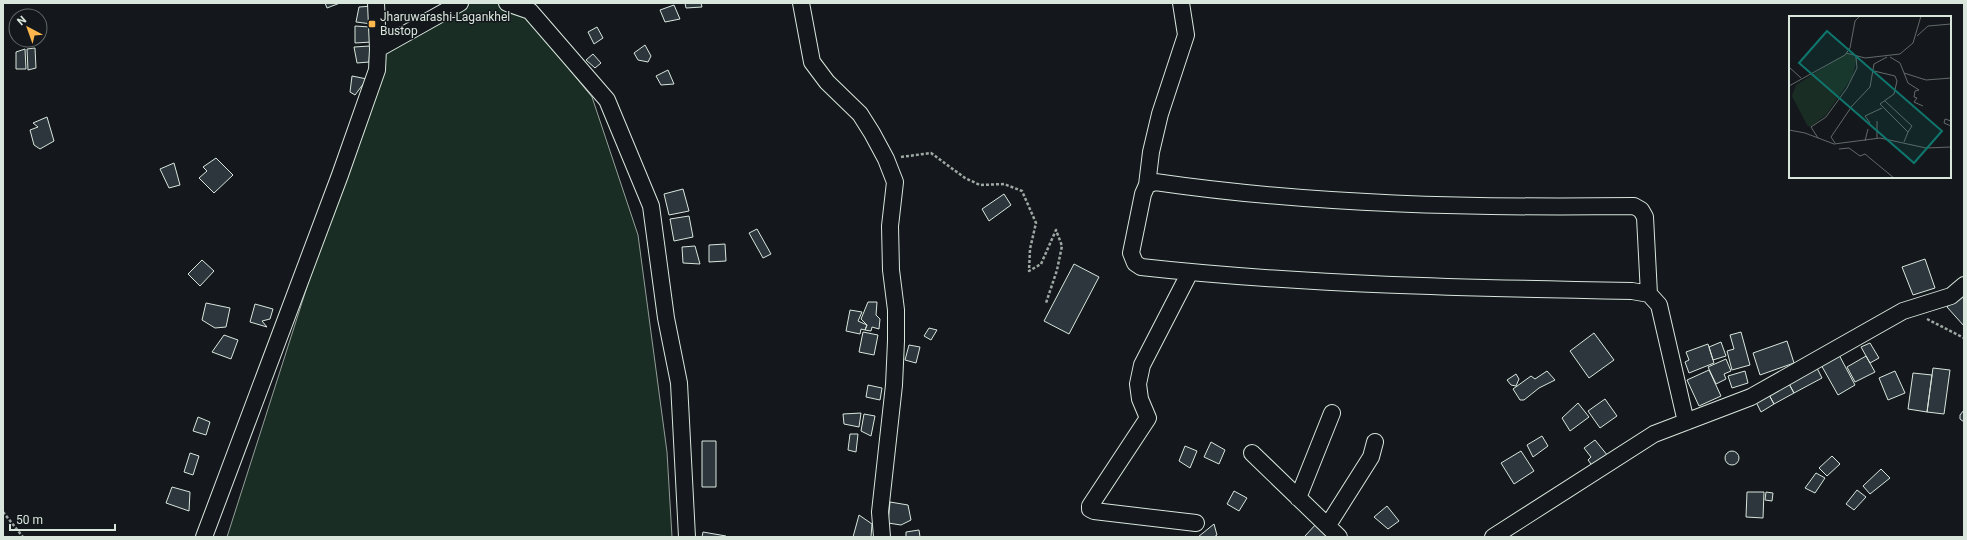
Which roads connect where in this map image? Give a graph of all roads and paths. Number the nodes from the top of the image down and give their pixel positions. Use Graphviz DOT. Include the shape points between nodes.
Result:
graph roads {
  1 [pos="376,3"];
  2 [pos="460,3"];
  3 [pos="507,3"];
  4 [pos="801,3"];
  5 [pos="1181,3"];
  6 [pos="378,49"];
  7 [pos="886,159"];
  8 [pos="1147,185"];
  9 [pos="1190,272"];
  10 [pos="1964,285"];
  11 [pos="1649,294"];
  12 [pos="1046,303"];
  13 [pos="1920,306"];
  14 [pos="1964,338"];
  15 [pos="1332,413"];
  16 [pos="1686,422"];
  17 [pos="1375,442"];
  18 [pos="1252,453"];
  19 [pos="1298,498"];
  20 [pos="3,512"];
  21 [pos="1196,523"];
  22 [pos="1328,525"];
  23 [pos="24,537"];
  24 [pos="204,537"];
  25 [pos="687,537"];
  26 [pos="882,537"];
  27 [pos="1339,537"];
  28 [pos="1493,537"];
  1 -- 6 [label="street"];
  2 -- 6 [label="street"];
  3 -- 25 [label="street" via="530,11 607,100 651,206 666,318 679,383"];
  4 -- 7 [label="street" via="812,62 827,82 860,114"];
  5 -- 8 [label="street" via="1186,35 1160,114 1151,152"];
  6 -- 24 [label="street" via="377,70 340,175"];
  7 -- 12 [label="path" via="932,153 965,178 980,185 1004,184 1022,191 1036,223 1030,249 1029,271 1041,264 1056,230 1062,246"];
  7 -- 26 [label="street" via="895,182 890,226 890,270 896,310 896,341 894,385 881,505"];
  8 -- 9 [label="street" via="1131,253 1135,263 1142,267"];
  8 -- 11 [label="street" via="1155,182 1224,192 1427,206 1634,206 1641,210 1645,217"];
  9 -- 11 [label="street" via="1434,288 1632,291"];
  9 -- 21 [label="street" via="1142,365 1138,384 1140,399 1148,418 1090,509 1094,512"];
  10 -- 13 [label="street" via="1951,296"];
  11 -- 16 [label="street" via="1659,305"];
  13 -- 14 [label="path" via="1926,318"];
  13 -- 16 [label="street" via="1903,311 1751,397"];
  15 -- 19 [label="street"];
  16 -- 28 [label="street" via="1654,434"];
  17 -- 22 [label="street" via="1371,457"];
  18 -- 19 [label="street"];
  19 -- 22 [label="street"];
  20 -- 23 [label="path"];
  22 -- 27 [label="street"];
}
